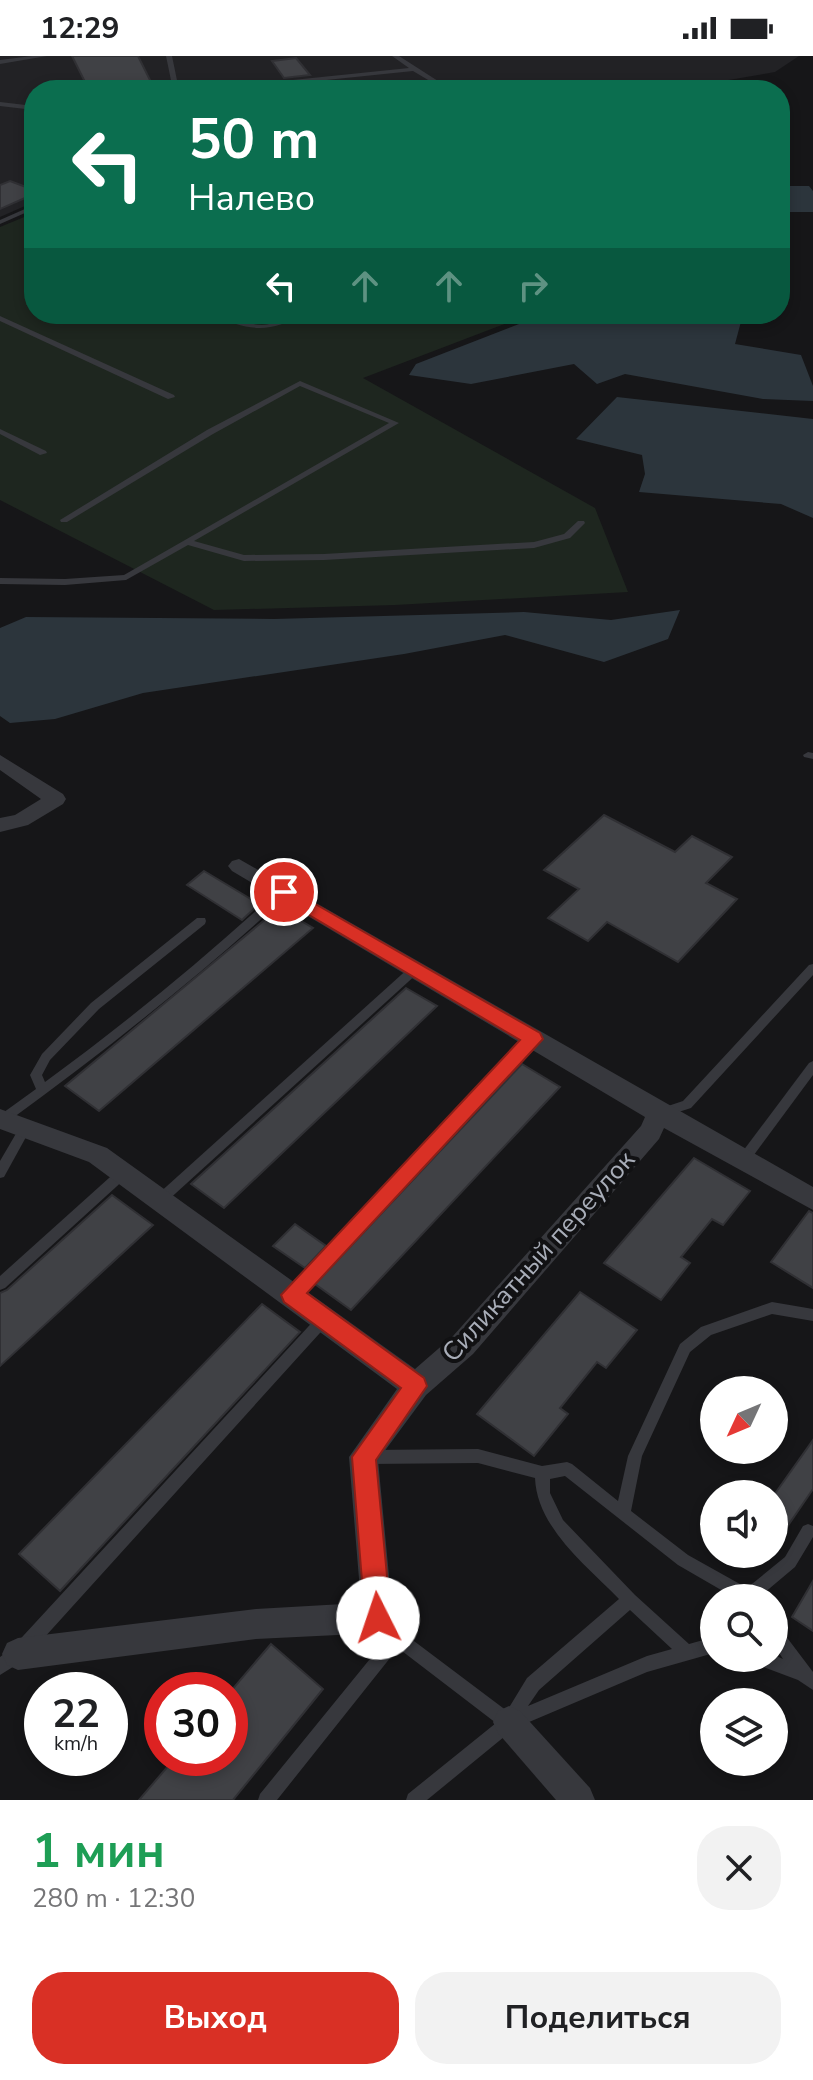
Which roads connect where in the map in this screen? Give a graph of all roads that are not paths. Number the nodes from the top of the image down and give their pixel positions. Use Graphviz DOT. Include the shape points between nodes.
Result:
graph roads {
  1 [pos="44,56"];
  2 [pos="169,56"];
  3 [pos="395,56"];
  4 [pos="24,59"];
  5 [pos="0,62"];
  6 [pos="414,69"];
  7 [pos="0,71"];
  8 [pos="174,80"];
  9 [pos="309,80"];
  10 [pos="432,80"];
  11 [pos="0,104"];
  12 [pos="24,107"];
  13 [pos="24,211"];
  14 [pos="0,222"];
  15 [pos="0,318"];
  16 [pos="244,324"];
  17 [pos="277,324"];
  18 [pos="171,397"];
  19 [pos="0,431"];
  20 [pos="43,453"];
  21 [pos="64,520"];
  22 [pos="581,523"];
  23 [pos="187,542"];
  24 [pos="0,581"];
  25 [pos="0,761"];
  26 [pos="0,825"];
  27 [pos="239,866"];
  28 [pos="284,892"];
  29 [pos="201,921"];
  30 [pos="813,968"];
  31 [pos="415,969"];
  32 [pos="534,1039"];
  33 [pos="813,1066"];
  34 [pos="43,1090"];
  35 [pos="659,1113"];
  36 [pos="9,1122"];
  37 [pos="744,1159"];
  38 [pos="0,1173"];
  39 [pos="123,1173"];
  40 [pos="161,1199"];
  41 [pos="813,1199"];
  42 [pos="0,1284"];
  43 [pos="292,1295"];
  44 [pos="813,1315"];
  45 [pos="325,1319"];
  46 [pos="416,1386"];
  47 [pos="363,1457"];
  48 [pos="542,1473"];
  49 [pos="623,1514"];
  50 [pos="808,1531"];
  51 [pos="726,1584"];
  52 [pos="765,1584"];
  53 [pos="630,1600"];
  54 [pos="387,1627"];
  55 [pos="700,1649"];
  56 [pos="788,1651"];
  57 [pos="687,1653"];
  58 [pos="9,1661"];
  59 [pos="788,1669"];
  60 [pos="808,1678"];
  61 [pos="509,1722"];
  62 [pos="266,1800"];
  63 [pos="414,1800"];
  64 [pos="578,1800"];
  1 -- 4 [label="lane"];
  2 -- 8 [label="lane"];
  3 -- 6 [label="lane"];
  4 -- 5 [label="lane"];
  4 -- 7 [label="lane"];
  6 -- 9 [label="lane"];
  6 -- 10 [label="lane"];
  11 -- 12 [label="lane"];
  13 -- 14 [label="lane"];
  15 -- 18 [label="lane"];
  16 -- 17 [label="lane" via="267,329"];
  19 -- 20 [label="lane"];
  21 -- 23 [label="lane" via="300,383 395,423"];
  22 -- 23 [label="lane" via="567,536 534,545 324,557 244,558"];
  23 -- 24 [label="lane" via="126,577"];
  25 -- 26 [label="street" via="56,799 21,820"];
  27 -- 28 [label="street"];
  28 -- 31 [label="street"];
  28 -- 34 [label="lane"];
  29 -- 34 [label="lane" via="95,1006 46,1057 36,1075"];
  30 -- 35 [label="lane" via="687,1105"];
  31 -- 32 [label="street"];
  31 -- 40 [label="lane"];
  32 -- 35 [label="street"];
  32 -- 43 [label="lane"];
  33 -- 37 [label="lane"];
  34 -- 36 [label="lane"];
  35 -- 37 [label="street"];
  35 -- 46 [label="street, Силикатный переулок" via="650,1132 463,1345"];
  36 -- 38 [label="lane"];
  36 -- 39 [label="street" via="98,1155"];
  37 -- 41 [label="street"];
  39 -- 40 [label="street"];
  39 -- 42 [label="lane"];
  40 -- 43 [label="street"];
  43 -- 45 [label="street"];
  44 -- 49 [label="lane" via="772,1308 706,1331 685,1348 635,1456"];
  45 -- 46 [label="street"];
  45 -- 58 [label="lane"];
  46 -- 47 [label="street, Силикатный переулок"];
  47 -- 48 [label="lane" via="478,1456"];
  47 -- 54 [label="street"];
  48 -- 49 [label="lane" via="567,1469"];
  48 -- 53 [label="lane" via="543,1493 558,1525"];
  49 -- 51 [label="lane" via="683,1560"];
  50 -- 52 [label="lane" via="790,1562"];
  53 -- 57 [label="lane"];
  53 -- 61 [label="lane" via="533,1684"];
  54 -- 58 [label="street" via="256,1624"];
  54 -- 61 [label="lane"];
  54 -- 62 [label="lane"];
  55 -- 57 [label="lane"];
  56 -- 60 [label="lane"];
  57 -- 61 [label="lane" via="647,1664"];
  59 -- 60 [label="lane"];
  61 -- 63 [label="lane"];
  61 -- 64 [label="street"];
}
